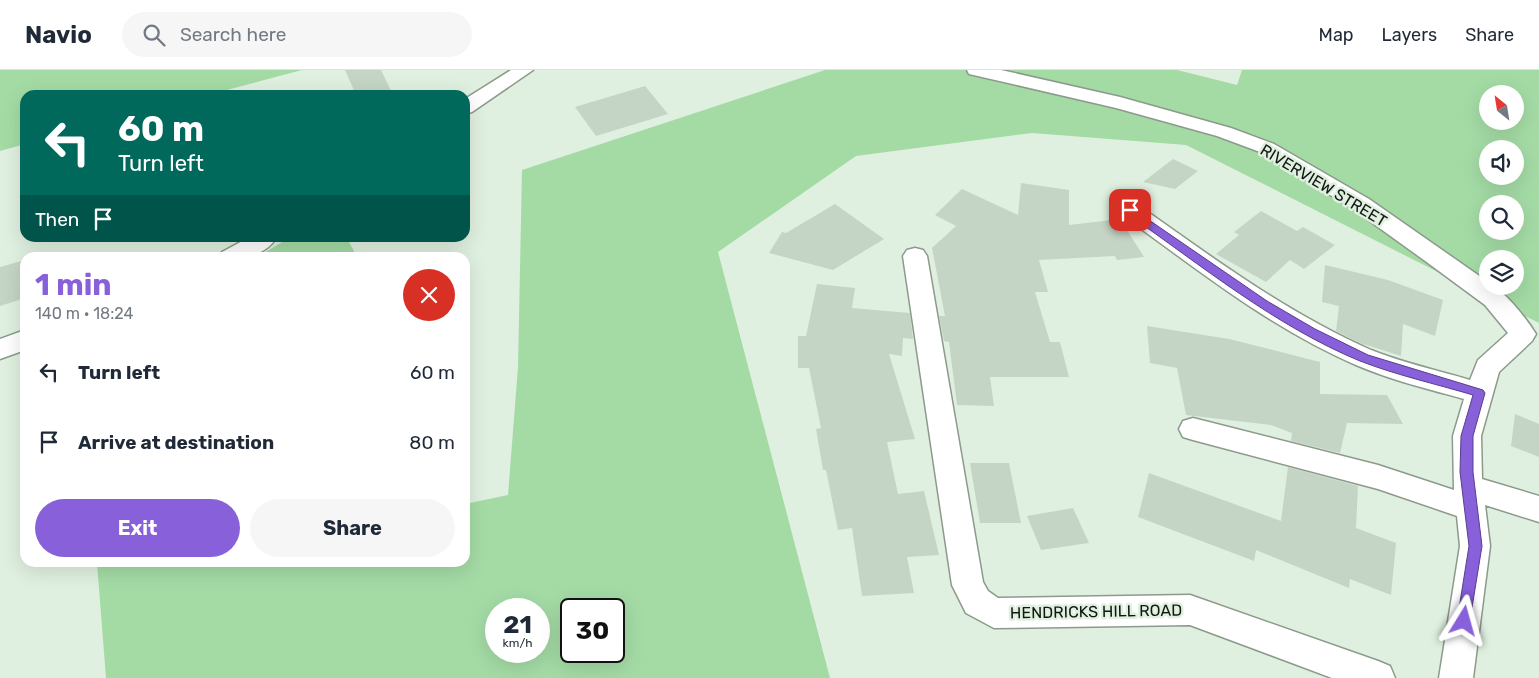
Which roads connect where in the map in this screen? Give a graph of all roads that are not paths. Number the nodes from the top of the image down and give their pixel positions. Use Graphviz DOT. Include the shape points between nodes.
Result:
graph roads {
  1 [pos="524,70"];
  2 [pos="976,70"];
  3 [pos="470,105"];
  4 [pos="1130,210"];
  5 [pos="257,242"];
  6 [pos="240,252"];
  7 [pos="915,256"];
  8 [pos="20,342"];
  9 [pos="0,349"];
  10 [pos="1479,393"];
  11 [pos="1193,429"];
  12 [pos="1470,497"];
  13 [pos="1539,509"];
  14 [pos="1378,678"];
  15 [pos="1456,678"];
  1 -- 3 [label="street"];
  2 -- 10 [label="street, RIVERVIEW STREET" via="1120,103 1224,132 1267,148 1361,204 1494,299 1523,334 1487,367"];
  4 -- 10 [label="street" via="1263,304 1311,332 1365,358"];
  5 -- 6 [label="street"];
  7 -- 14 [label="street, HENDRICKS HILL ROAD" via="968,585 977,602 994,612 1190,610"];
  8 -- 9 [label="street"];
  10 -- 12 [label="street" via="1467,436"];
  11 -- 12 [label="street" via="1378,477"];
  12 -- 13 [label="street"];
  12 -- 15 [label="street" via="1476,546"];
}
